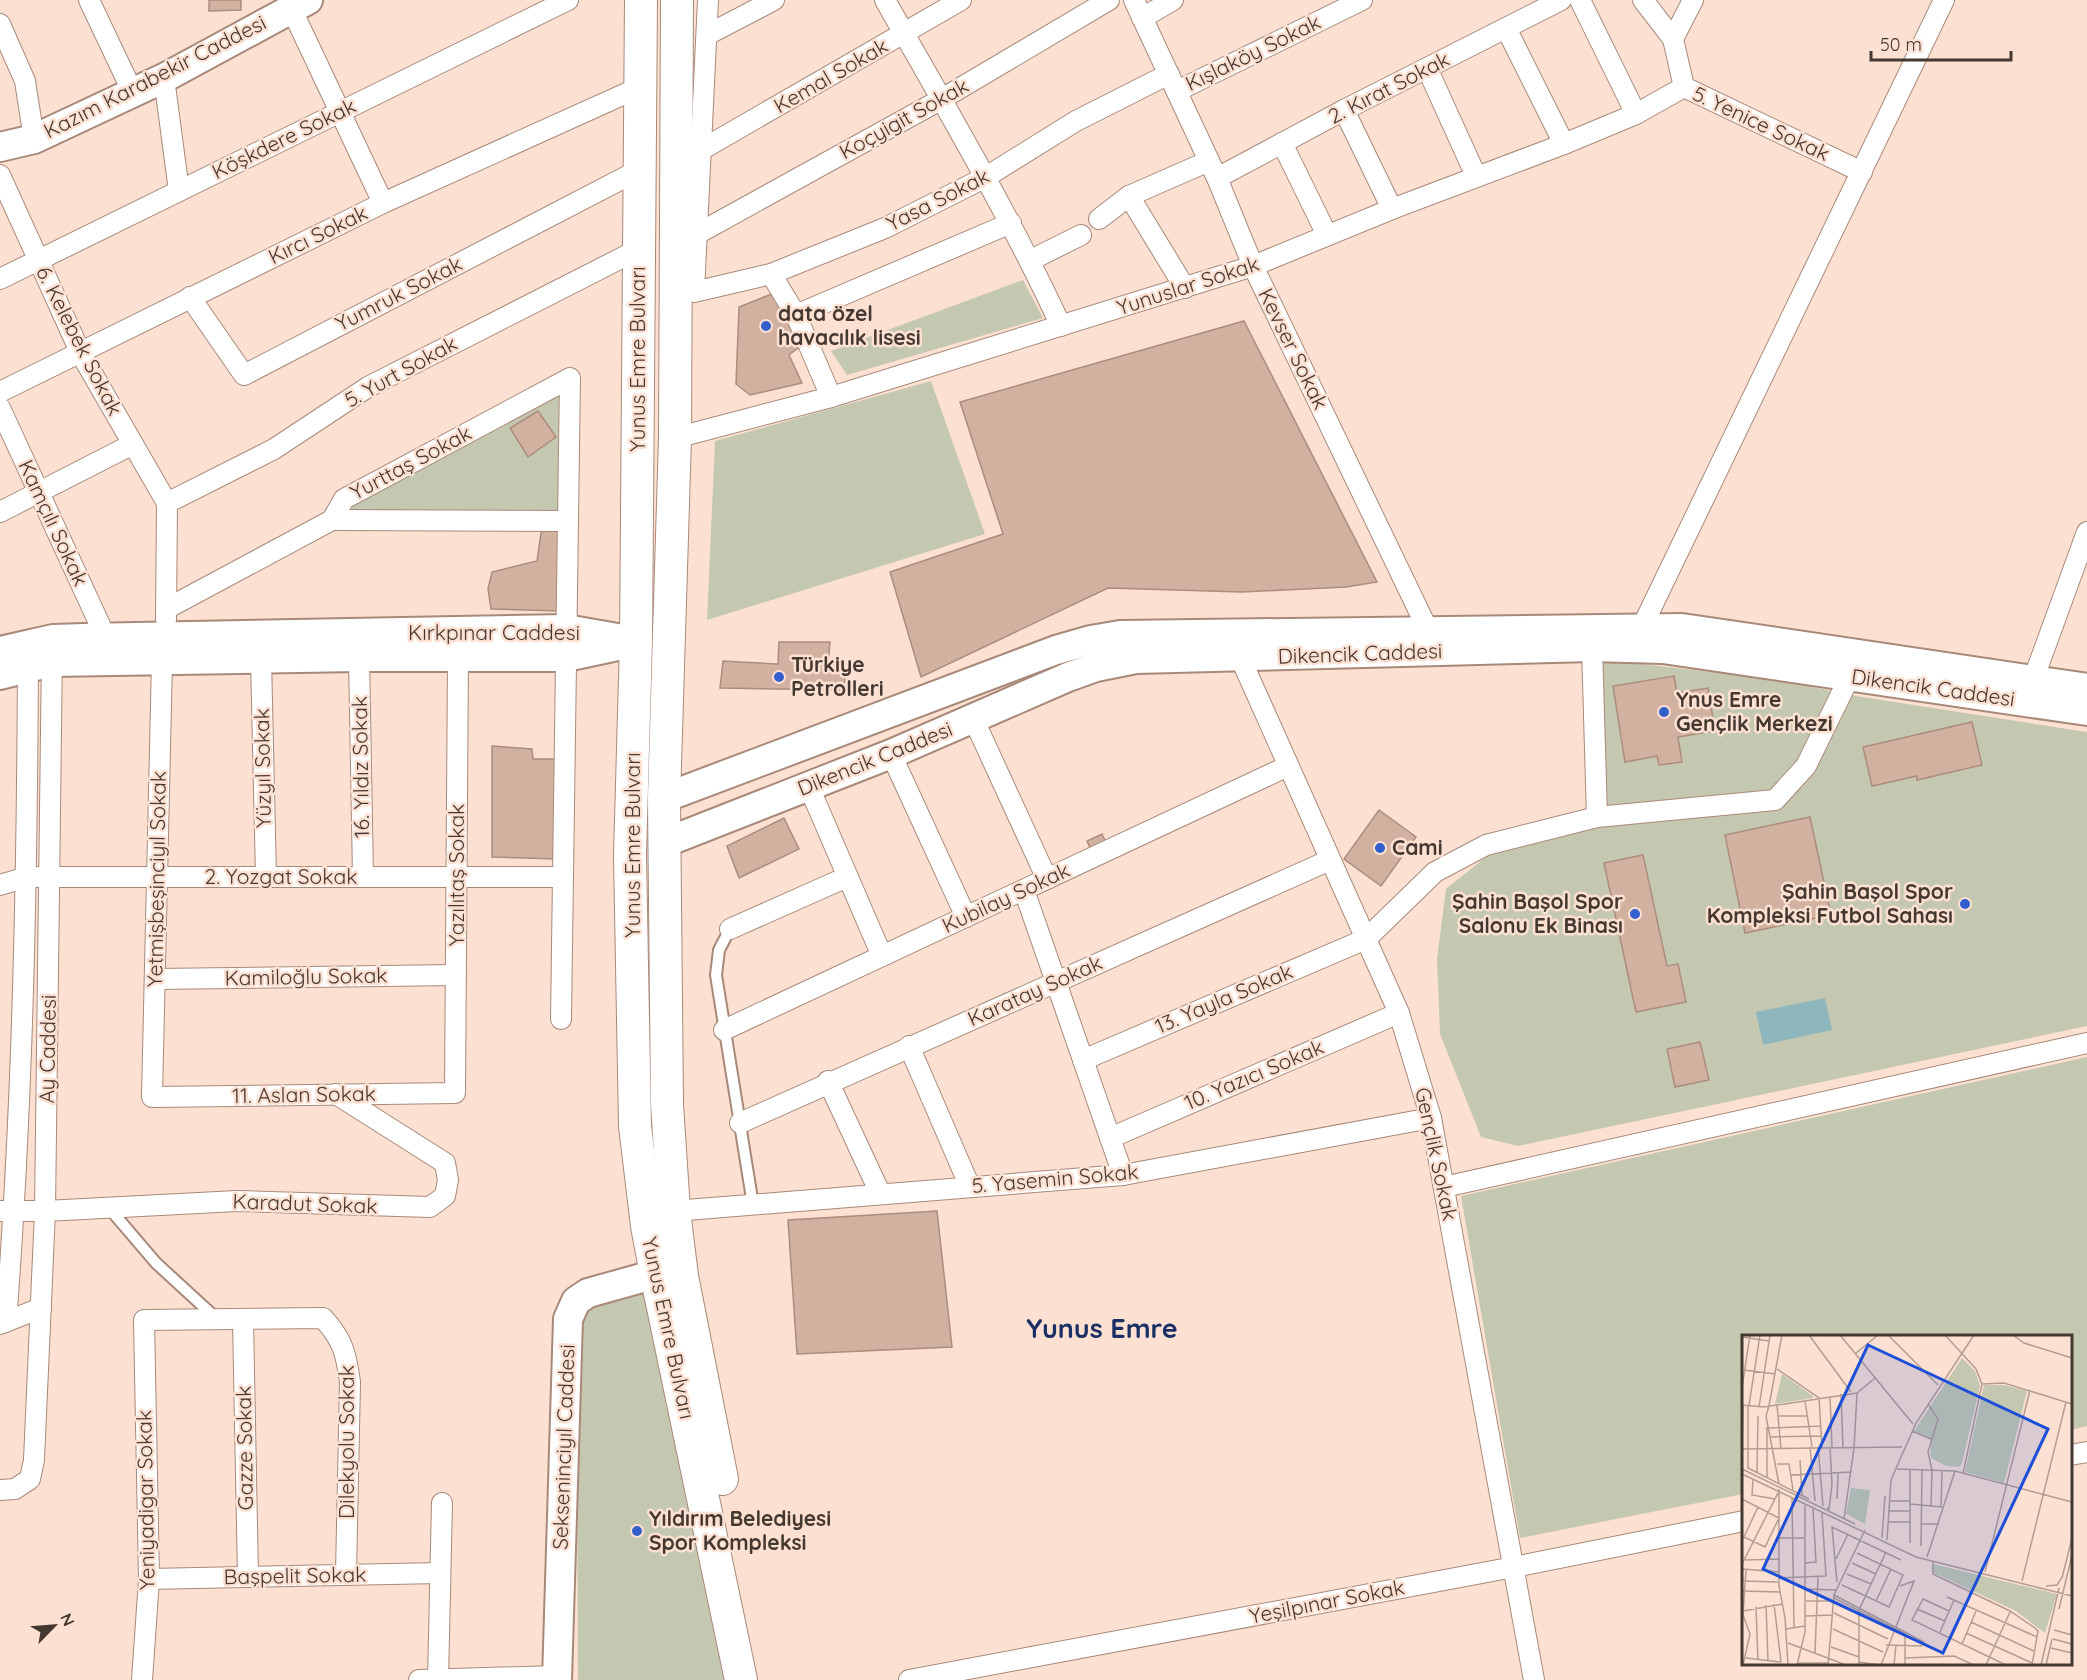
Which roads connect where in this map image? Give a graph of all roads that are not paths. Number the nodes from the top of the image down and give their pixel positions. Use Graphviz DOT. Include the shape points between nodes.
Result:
graph roads {
  1 [pos="89,0"];
  2 [pos="568,0"];
  3 [pos="641,0"];
  4 [pos="677,0"];
  5 [pos="708,0"];
  6 [pos="774,0"];
  7 [pos="885,0"];
  8 [pos="961,0"];
  9 [pos="1109,0"];
  10 [pos="1173,0"];
  11 [pos="1362,0"];
  12 [pos="1561,0"];
  13 [pos="1580,0"];
  14 [pos="1643,0"];
  15 [pos="1694,0"];
  16 [pos="1944,0"];
  17 [pos="299,4"];
  18 [pos="1138,9"];
  19 [pos="0,24"];
  20 [pos="1506,28"];
  21 [pos="904,34"];
  22 [pos="707,35"];
  23 [pos="1673,39"];
  24 [pos="1427,68"];
  25 [pos="164,78"];
  26 [pos="1173,82"];
  27 [pos="640,87"];
  28 [pos="1684,87"];
  29 [pos="133,93"];
  30 [pos="940,100"];
  31 [pos="341,110"];
  32 [pos="1344,110"];
  33 [pos="1636,114"];
  34 [pos="34,139"];
  35 [pos="1282,143"];
  36 [pos="1564,144"];
  37 [pos="0,147"];
  38 [pos="701,150"];
  39 [pos="639,170"];
  40 [pos="1213,170"];
  41 [pos="1862,172"];
  42 [pos="0,176"];
  43 [pos="1476,176"];
  44 [pos="986,177"];
  45 [pos="179,191"];
  46 [pos="1129,196"];
  47 [pos="383,203"];
  48 [pos="1392,209"];
  49 [pos="1099,219"];
  50 [pos="1011,223"];
  51 [pos="697,234"];
  52 [pos="1081,235"];
  53 [pos="1327,235"];
  54 [pos="639,249"];
  55 [pos="1031,260"];
  56 [pos="38,261"];
  57 [pos="1253,266"];
  58 [pos="771,274"];
  59 [pos="0,279"];
  60 [pos="1185,288"];
  61 [pos="190,297"];
  62 [pos="796,315"];
  63 [pos="1061,326"];
  64 [pos="81,354"];
  65 [pos="0,392"];
  66 [pos="831,397"];
  67 [pos="0,408"];
  68 [pos="675,438"];
  69 [pos="133,444"];
  70 [pos="39,492"];
  71 [pos="167,503"];
  72 [pos="0,512"];
  73 [pos="332,520"];
  74 [pos="568,521"];
  75 [pos="2087,532"];
  76 [pos="1642,627"];
  77 [pos="566,629"];
  78 [pos="1428,630"];
  79 [pos="164,636"];
  80 [pos="106,638"];
  81 [pos="636,642"];
  82 [pos="668,642"];
  83 [pos="1592,647"];
  84 [pos="21,653"];
  85 [pos="458,656"];
  86 [pos="359,657"];
  87 [pos="566,657"];
  88 [pos="1240,657"];
  89 [pos="261,659"];
  90 [pos="1850,676"];
  91 [pos="2033,680"];
  92 [pos="2087,688"];
  93 [pos="2087,711"];
  94 [pos="973,718"];
  95 [pos="891,754"];
  96 [pos="1288,766"];
  97 [pos="809,787"];
  98 [pos="664,798"];
  99 [pos="1597,817"];
  100 [pos="664,843"];
  101 [pos="1330,860"];
  102 [pos="27,877"];
  103 [pos="51,877"];
  104 [pos="157,877"];
  105 [pos="266,877"];
  106 [pos="363,877"];
  107 [pos="457,877"];
  108 [pos="563,877"];
  109 [pos="848,877"];
  110 [pos="1047,879"];
  111 [pos="0,885"];
  112 [pos="1024,890"];
  113 [pos="966,917"];
  114 [pos="730,929"];
  115 [pos="1366,939"];
  116 [pos="882,956"];
  117 [pos="456,975"];
  118 [pos="155,979"];
  119 [pos="1056,981"];
  120 [pos="1399,1013"];
  121 [pos="561,1019"];
  122 [pos="724,1030"];
  123 [pos="2087,1043"];
  124 [pos="909,1046"];
  125 [pos="1083,1060"];
  126 [pos="828,1081"];
  127 [pos="455,1093"];
  128 [pos="336,1094"];
  129 [pos="152,1097"];
  130 [pos="1431,1118"];
  131 [pos="740,1123"];
  132 [pos="1110,1138"];
  133 [pos="1123,1176"];
  134 [pos="970,1187"];
  135 [pos="1444,1187"];
  136 [pos="880,1193"];
  137 [pos="753,1204"];
  138 [pos="109,1208"];
  139 [pos="45,1211"];
  140 [pos="674,1211"];
  141 [pos="7,1212"];
  142 [pos="656,1274"];
  143 [pos="42,1308"];
  144 [pos="217,1319"];
  145 [pos="243,1319"];
  146 [pos="3,1323"];
  147 [pos="2087,1452"];
  148 [pos="2072,1455"];
  149 [pos="0,1490"];
  150 [pos="442,1503"];
  151 [pos="1742,1521"];
  152 [pos="1514,1567"];
  153 [pos="440,1573"];
  154 [pos="346,1574"];
  155 [pos="248,1577"];
  156 [pos="149,1579"];
  157 [pos="557,1678"];
  158 [pos="142,1680"];
  159 [pos="419,1680"];
  160 [pos="438,1680"];
  161 [pos="741,1680"];
  162 [pos="763,1680"];
  163 [pos="909,1680"];
  164 [pos="1534,1680"];
  1 -- 29 [label="street"];
  2 -- 31 [label="street, Köşkdere Sokak"];
  3 -- 27 [label="main road, Yunus Emre Bulvarı"];
  4 -- 68 [label="main road, Yunus Emre Bulvarı"];
  5 -- 22 [label="street"];
  6 -- 22 [label="street"];
  7 -- 21 [label="street"];
  8 -- 21 [label="street, Kemal Sokak"];
  9 -- 30 [label="street, Koçyigit Sokak"];
  10 -- 18 [label="street"];
  11 -- 26 [label="street, Kışlaköy Sokak"];
  12 -- 20 [label="street, 2. Kırat Sokak"];
  13 -- 33 [label="street"];
  14 -- 23 [label="street, 5. Yenice Sokak"];
  15 -- 23 [label="street"];
  16 -- 41 [label="street"];
  17 -- 25 [label="main road, Kazım Karabekir Caddesi"];
  17 -- 31 [label="street"];
  18 -- 26 [label="street, Kevser Sokak"];
  19 -- 34 [label="street" via="25,81"];
  20 -- 24 [label="street, 2. Kırat Sokak"];
  20 -- 36 [label="street"];
  21 -- 30 [label="street"];
  21 -- 38 [label="street, Kemal Sokak"];
  22 -- 38 [label="street"];
  23 -- 28 [label="street, 5. Yenice Sokak"];
  24 -- 32 [label="street, 2. Kırat Sokak"];
  24 -- 43 [label="street"];
  25 -- 29 [label="main road, Kazım Karabekir Caddesi"];
  25 -- 45 [label="street"];
  26 -- 40 [label="street, Kevser Sokak"];
  26 -- 44 [label="street, Yasa Sokak" via="1076,121"];
  27 -- 39 [label="main road, Yunus Emre Bulvarı"];
  27 -- 47 [label="street, Kırcı Sokak"];
  28 -- 33 [label="street, Yunuslar Sokak"];
  28 -- 41 [label="street, 5. Yenice Sokak"];
  29 -- 34 [label="main road, Kazım Karabekir Caddesi"];
  30 -- 44 [label="street"];
  30 -- 51 [label="street, Koçyigit Sokak"];
  31 -- 45 [label="street, Köşkdere Sokak"];
  31 -- 47 [label="street"];
  32 -- 35 [label="street, 2. Kırat Sokak"];
  32 -- 48 [label="street"];
  33 -- 36 [label="street, Yunuslar Sokak"];
  34 -- 37 [label="main road, Kazım Karabekir Caddesi"];
  35 -- 40 [label="street, 2. Kırat Sokak"];
  35 -- 53 [label="street"];
  36 -- 43 [label="street, Yunuslar Sokak"];
  38 -- 51 [label="street"];
  39 -- 54 [label="main road, Yunus Emre Bulvarı"];
  39 -- 61 [label="street, Yumruk Sokak" via="244,375"];
  40 -- 46 [label="street, 2. Kırat Sokak"];
  40 -- 57 [label="street, Kevser Sokak"];
  41 -- 76 [label="street"];
  42 -- 56 [label="street, 6. Kelebek Sokak"];
  43 -- 48 [label="street, Yunuslar Sokak"];
  44 -- 50 [label="street"];
  44 -- 58 [label="street, Yasa Sokak" via="885,228"];
  45 -- 56 [label="street, Köşkdere Sokak"];
  46 -- 49 [label="street, 2. Kırat Sokak"];
  46 -- 60 [label="street"];
  47 -- 61 [label="street, Kırcı Sokak"];
  48 -- 53 [label="street, Yunuslar Sokak"];
  50 -- 55 [label="street"];
  50 -- 62 [label="street"];
  51 -- 58 [label="street, Yasa Sokak" via="694,292"];
  52 -- 55 [label="street"];
  53 -- 57 [label="street, Yunuslar Sokak"];
  54 -- 71 [label="street, 5. Yurt Sokak" via="368,387 274,448"];
  54 -- 81 [label="main road, Yunus Emre Bulvarı"];
  55 -- 63 [label="street"];
  56 -- 59 [label="street, Köşkdere Sokak"];
  56 -- 64 [label="street, 6. Kelebek Sokak"];
  57 -- 60 [label="street, Yunuslar Sokak"];
  57 -- 78 [label="street, Kevser Sokak"];
  58 -- 62 [label="street"];
  60 -- 63 [label="street, Yunuslar Sokak"];
  61 -- 64 [label="street, Kırcı Sokak"];
  62 -- 66 [label="street"];
  63 -- 66 [label="street, Yunuslar Sokak"];
  64 -- 65 [label="street, Kırcı Sokak"];
  64 -- 69 [label="street, 6. Kelebek Sokak"];
  66 -- 68 [label="street, Yunuslar Sokak"];
  67 -- 70 [label="street, Kamçılı Sokak"];
  68 -- 82 [label="main road, Yunus Emre Bulvarı"];
  69 -- 70 [label="street"];
  69 -- 71 [label="street, 6. Kelebek Sokak"];
  70 -- 72 [label="street"];
  70 -- 80 [label="street, Kamçılı Sokak"];
  71 -- 79 [label="street, Yetmişbeşinciyıl Sokak"];
  73 -- 74 [label="street"];
  73 -- 74 [label="street, Yurttaş Sokak" via="344,499 570,378"];
  73 -- 79 [label="street, Yurttaş Sokak"];
  74 -- 77 [label="street"];
  75 -- 91 [label="street"];
  76 -- 78 [label="main road, Dikencik Caddesi"];
  76 -- 91 [label="main road, Dikencik Caddesi" via="1682,628"];
  77 -- 79 [label="main road, Kırkpınar Caddesi"];
  77 -- 81 [label="main road, Kırkpınar Caddesi"];
  77 -- 87 [label="street"];
  78 -- 98 [label="main road, Dikencik Caddesi" via="1120,635 1090,640"];
  79 -- 80 [label="main road, Kırkpınar Caddesi"];
  79 -- 84 [label="main road, Kırkpınar Caddesi"];
  79 -- 89 [label="main road, Kırkpınar Caddesi"];
  79 -- 104 [label="street, Yetmişbeşinciyıl Sokak"];
  80 -- 84 [label="main road, Kırkpınar Caddesi"];
  81 -- 82 [label="main road"];
  81 -- 87 [label="main road, Kırkpınar Caddesi"];
  81 -- 142 [label="main road, Yunus Emre Bulvarı" via="630,856 635,1126"];
  82 -- 98 [label="main road, Yunus Emre Bulvarı"];
  83 -- 88 [label="main road, Dikencik Caddesi"];
  83 -- 90 [label="main road, Dikencik Caddesi" via="1663,649"];
  83 -- 99 [label="street"];
  84 -- 102 [label="street, Ay Caddesi"];
  84 -- 103 [label="street, Ay Caddesi"];
  85 -- 86 [label="main road, Kırkpınar Caddesi"];
  85 -- 87 [label="main road, Kırkpınar Caddesi"];
  85 -- 107 [label="street, Yazılıtaş Sokak"];
  86 -- 89 [label="main road, Kırkpınar Caddesi"];
  86 -- 106 [label="street, 16. Yıldız Sokak"];
  87 -- 108 [label="street"];
  88 -- 94 [label="main road, Dikencik Caddesi" via="1136,659 1096,667"];
  88 -- 96 [label="street, Gençlik Sokak"];
  89 -- 105 [label="street, Yüzyıl Sokak"];
  90 -- 93 [label="main road, Dikencik Caddesi"];
  90 -- 99 [label="street" via="1806,766 1775,800"];
  91 -- 92 [label="main road, Dikencik Caddesi"];
  94 -- 95 [label="main road, Dikencik Caddesi"];
  94 -- 110 [label="street"];
  95 -- 97 [label="main road, Dikencik Caddesi"];
  95 -- 113 [label="street"];
  96 -- 101 [label="street, Gençlik Sokak"];
  96 -- 110 [label="street, Kubilay Sokak"];
  97 -- 100 [label="main road, Dikencik Caddesi"];
  97 -- 109 [label="street"];
  98 -- 100 [label="main road, Yunus Emre Bulvarı"];
  99 -- 115 [label="street" via="1486,845 1435,872"];
  100 -- 140 [label="main road, Yunus Emre Bulvarı" via="666,1104"];
  101 -- 115 [label="street, Gençlik Sokak"];
  101 -- 119 [label="street, Karatay Sokak"];
  102 -- 103 [label="street, 2. Yozgat Sokak"];
  102 -- 111 [label="street, 2. Yozgat Sokak"];
  102 -- 141 [label="street, Ay Caddesi"];
  103 -- 104 [label="street, 2. Yozgat Sokak"];
  103 -- 139 [label="street, Ay Caddesi"];
  104 -- 105 [label="street, 2. Yozgat Sokak"];
  104 -- 118 [label="street, Yetmişbeşinciyıl Sokak"];
  105 -- 106 [label="street, 2. Yozgat Sokak"];
  106 -- 107 [label="street, 2. Yozgat Sokak"];
  107 -- 108 [label="street, 2. Yozgat Sokak"];
  107 -- 117 [label="street, Yazılıtaş Sokak"];
  108 -- 121 [label="street"];
  109 -- 114 [label="street"];
  109 -- 116 [label="street"];
  110 -- 112 [label="street, Kubilay Sokak"];
  112 -- 113 [label="street, Kubilay Sokak"];
  112 -- 119 [label="street"];
  113 -- 116 [label="street, Kubilay Sokak"];
  114 -- 122 [label="lane" via="719,950 716,975"];
  115 -- 120 [label="street, Gençlik Sokak"];
  115 -- 125 [label="street, 13. Yayla Sokak"];
  116 -- 122 [label="street, Kubilay Sokak"];
  117 -- 118 [label="street, Kamiloğlu Sokak"];
  117 -- 127 [label="street, Yazılıtaş Sokak"];
  118 -- 129 [label="street, Yetmişbeşinciyıl Sokak"];
  119 -- 124 [label="street, Karatay Sokak"];
  119 -- 125 [label="street"];
  120 -- 130 [label="street, Gençlik Sokak"];
  120 -- 132 [label="street, 10. Yazıcı Sokak"];
  122 -- 131 [label="lane"];
  123 -- 135 [label="street"];
  124 -- 126 [label="street, Karatay Sokak"];
  124 -- 134 [label="street"];
  125 -- 132 [label="street"];
  126 -- 131 [label="street, Karatay Sokak"];
  126 -- 136 [label="street"];
  127 -- 128 [label="street, 11. Aslan Sokak"];
  128 -- 129 [label="street, 11. Aslan Sokak"];
  128 -- 138 [label="street, Karadut Sokak" via="444,1162 448,1180 445,1196 430,1207 237,1200"];
  130 -- 133 [label="street, 5. Yasemin Sokak"];
  130 -- 135 [label="street, Gençlik Sokak"];
  131 -- 137 [label="lane"];
  132 -- 133 [label="street"];
  133 -- 134 [label="street, 5. Yasemin Sokak"];
  134 -- 136 [label="street, 5. Yasemin Sokak"];
  135 -- 152 [label="street, Gençlik Sokak"];
  136 -- 137 [label="street, 5. Yasemin Sokak"];
  137 -- 140 [label="street, 5. Yasemin Sokak"];
  138 -- 139 [label="street, Karadut Sokak"];
  138 -- 144 [label="lane" via="156,1263"];
  139 -- 141 [label="street, Karadut Sokak"];
  139 -- 143 [label="street, Ay Caddesi"];
  140 -- 162 [label="main road, Yunus Emre Bulvarı" via="682,1276"];
  141 -- 146 [label="street, Ay Caddesi"];
  142 -- 157 [label="main road, Sekseninciyıl Caddesi" via="588,1293 576,1301 568,1319"];
  142 -- 161 [label="main road, Yunus Emre Bulvarı"];
  143 -- 146 [label="street"];
  143 -- 149 [label="street, Ay Caddesi" via="30,1479 15,1489"];
  144 -- 145 [label="street"];
  144 -- 156 [label="street, Yeniyadigar Sokak" via="144,1320"];
  145 -- 154 [label="street, Dilekyolu Sokak" via="323,1318 339,1335 350,1382"];
  145 -- 155 [label="street, Gazze Sokak"];
  147 -- 148 [label="street"];
  150 -- 153 [label="street"];
  151 -- 152 [label="street, Yeşilpınar Sokak"];
  152 -- 163 [label="street, Yeşilpınar Sokak"];
  152 -- 164 [label="street, Gençlik Sokak"];
  153 -- 154 [label="street, Başpelit Sokak"];
  153 -- 160 [label="street"];
  154 -- 155 [label="street, Başpelit Sokak"];
  155 -- 156 [label="street, Başpelit Sokak"];
  156 -- 158 [label="street, Yeniyadigar Sokak"];
  157 -- 160 [label="street"];
  159 -- 160 [label="street"];
}
